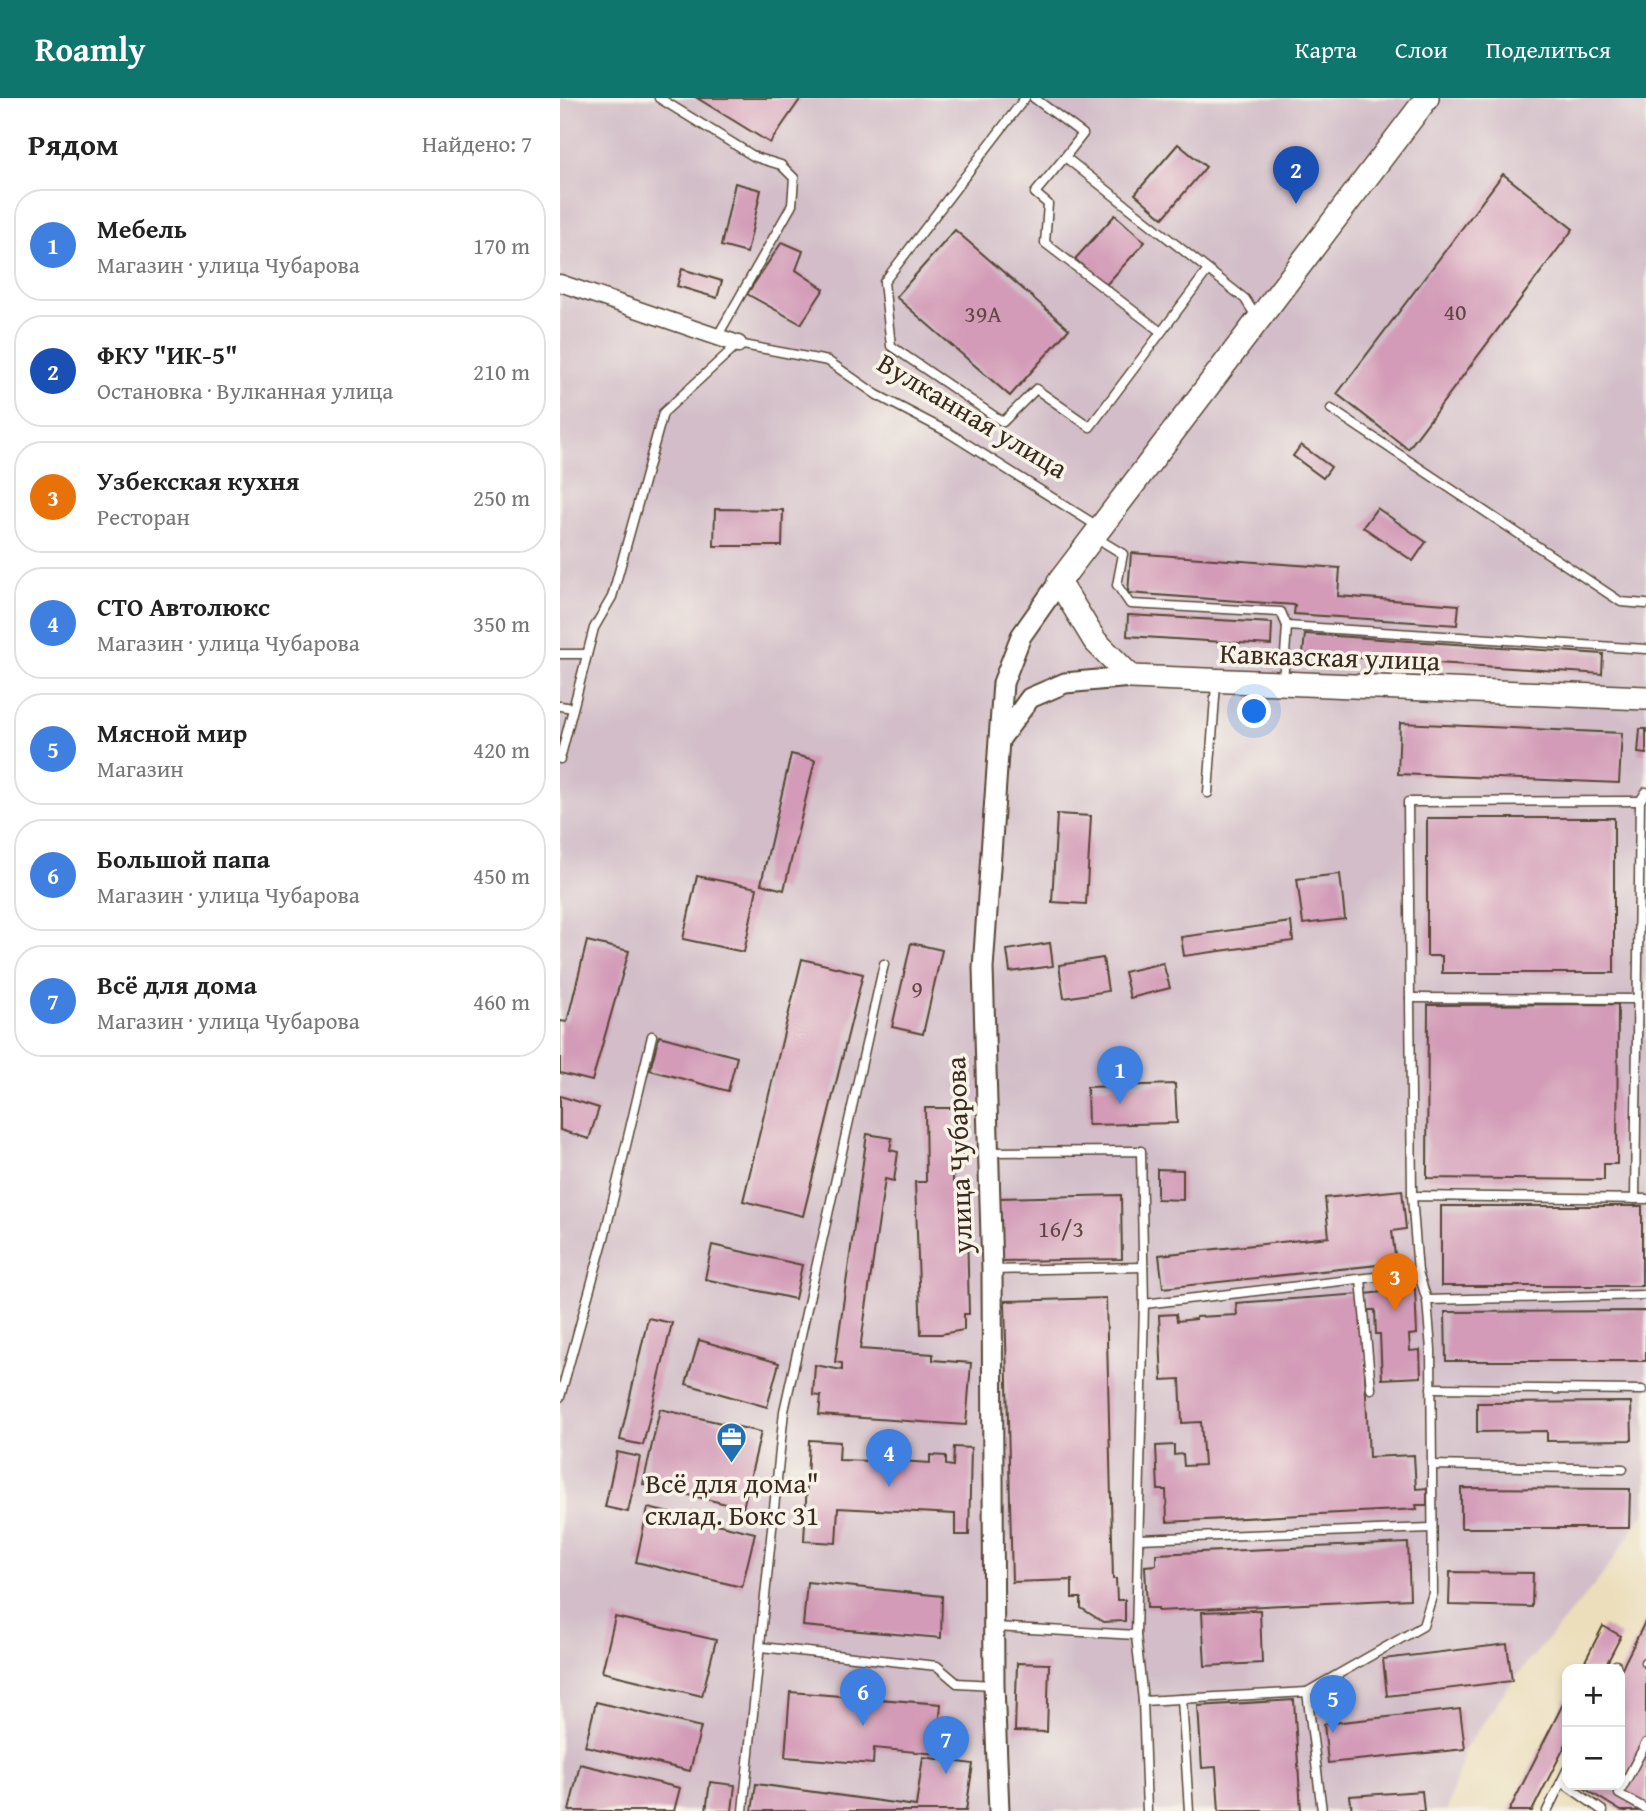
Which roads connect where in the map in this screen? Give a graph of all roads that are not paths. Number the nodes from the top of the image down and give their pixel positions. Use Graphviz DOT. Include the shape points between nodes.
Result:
graph roads {
  1 [pos="659,98"];
  2 [pos="1025,98"];
  3 [pos="1034,98"];
  4 [pos="1427,98"];
  5 [pos="1065,157"];
  6 [pos="1208,270"];
  7 [pos="560,283"];
  8 [pos="1258,320"];
  9 [pos="1161,332"];
  10 [pos="717,337"];
  11 [pos="738,344"];
  12 [pos="1331,410"];
  13 [pos="1098,532"];
  14 [pos="1059,583"];
  15 [pos="1646,604"];
  16 [pos="1287,626"];
  17 [pos="1646,649"];
  18 [pos="560,654"];
  19 [pos="587,654"];
  20 [pos="1131,677"];
  21 [pos="1216,681"];
  22 [pos="1282,684"];
  23 [pos="1646,698"];
  24 [pos="560,706"];
  25 [pos="573,708"];
  26 [pos="1000,739"];
  27 [pos="560,760"];
  28 [pos="1646,792"];
  29 [pos="1208,793"];
  30 [pos="1640,801"];
  31 [pos="884,964"];
  32 [pos="1410,999"];
  33 [pos="1637,999"];
  34 [pos="652,1036"];
  35 [pos="988,1152"];
  36 [pos="1412,1196"];
  37 [pos="1635,1199"];
  38 [pos="1646,1199"];
  39 [pos="1143,1267"];
  40 [pos="992,1270"];
  41 [pos="1418,1272"];
  42 [pos="1361,1279"];
  43 [pos="1646,1295"];
  44 [pos="1427,1300"];
  45 [pos="1144,1304"];
  46 [pos="1431,1388"];
  47 [pos="1371,1389"];
  48 [pos="1642,1390"];
  49 [pos="560,1397"];
  50 [pos="1432,1465"];
  51 [pos="1623,1469"];
  52 [pos="1431,1528"];
  53 [pos="1139,1539"];
  54 [pos="995,1627"];
  55 [pos="1136,1635"];
  56 [pos="761,1647"];
  57 [pos="994,1685"];
  58 [pos="1307,1692"];
  59 [pos="1182,1699"];
  60 [pos="1143,1701"];
  61 [pos="1646,1743"];
  62 [pos="1562,1782"];
  63 [pos="1573,1790"];
  64 [pos="1646,1809"];
  65 [pos="743,1811"];
  66 [pos="999,1811"];
  67 [pos="1147,1811"];
  68 [pos="1189,1811"];
  69 [pos="1322,1811"];
  70 [pos="1547,1811"];
  71 [pos="1603,1811"];
  1 -- 10 [label="lane" via="755,157 781,165 794,178 792,205"];
  2 -- 9 [label="lane" via="884,282 891,346 1003,422 1036,389 1090,427"];
  3 -- 5 [label="lane" via="1083,134"];
  4 -- 8 [label="main road"];
  5 -- 6 [label="lane"];
  5 -- 9 [label="lane" via="1035,193 1048,204 1045,243"];
  6 -- 8 [label="lane" via="1245,299"];
  6 -- 9 [label="lane"];
  7 -- 10 [label="street"];
  8 -- 13 [label="main road"];
  10 -- 11 [label="street"];
  11 -- 13 [label="lane, Вулканная улица" via="828,361 877,396 946,431"];
  11 -- 19 [label="lane" via="663,413 612,597 594,628"];
  12 -- 15 [label="lane" via="1621,602"];
  13 -- 14 [label="main road, улица Чубарова"];
  13 -- 16 [label="lane, Вулканная улица" via="1124,554 1117,585 1130,604 1281,612"];
  14 -- 20 [label="main road" via="1095,641"];
  14 -- 26 [label="street, улица Чубарова" via="1021,636 1003,683"];
  16 -- 17 [label="lane"];
  16 -- 22 [label="lane"];
  18 -- 19 [label="lane"];
  19 -- 25 [label="lane"];
  20 -- 21 [label="main road, Кавказская улица"];
  20 -- 26 [label="street" via="1065,683 1030,698"];
  21 -- 22 [label="main road, Кавказская улица"];
  21 -- 29 [label="lane"];
  22 -- 23 [label="main road, Кавказская улица"];
  24 -- 25 [label="lane"];
  25 -- 27 [label="lane"];
  26 -- 35 [label="street, улица Чубарова" via="983,968"];
  28 -- 30 [label="lane"];
  30 -- 32 [label="lane" via="1408,802"];
  30 -- 33 [label="lane"];
  31 -- 56 [label="lane" via="784,1411"];
  32 -- 33 [label="lane"];
  32 -- 36 [label="lane"];
  33 -- 37 [label="lane"];
  34 -- 49 [label="lane"];
  35 -- 39 [label="lane" via="1141,1151"];
  35 -- 40 [label="street, улица Чубарова"];
  36 -- 37 [label="lane"];
  36 -- 41 [label="lane"];
  37 -- 38 [label="lane"];
  39 -- 40 [label="lane"];
  39 -- 45 [label="lane"];
  40 -- 54 [label="street, улица Чубарова"];
  41 -- 42 [label="lane"];
  41 -- 44 [label="lane"];
  42 -- 45 [label="lane"];
  42 -- 47 [label="lane"];
  43 -- 44 [label="lane"];
  44 -- 46 [label="lane"];
  45 -- 53 [label="lane"];
  46 -- 48 [label="lane"];
  46 -- 50 [label="lane"];
  50 -- 51 [label="lane"];
  50 -- 52 [label="lane"];
  52 -- 53 [label="lane"];
  52 -- 58 [label="lane" via="1433,1593 1423,1626"];
  53 -- 55 [label="lane"];
  54 -- 55 [label="lane"];
  54 -- 57 [label="street, улица Чубарова"];
  55 -- 60 [label="lane"];
  56 -- 57 [label="lane" via="937,1666 957,1683"];
  56 -- 65 [label="lane"];
  57 -- 66 [label="street, улица Чубарова"];
  58 -- 59 [label="lane"];
  58 -- 69 [label="lane"];
  59 -- 60 [label="lane"];
  59 -- 68 [label="lane"];
  60 -- 67 [label="lane"];
  61 -- 64 [label="lane" via="1619,1794"];
  62 -- 70 [label="lane"];
  63 -- 71 [label="lane"];
}
